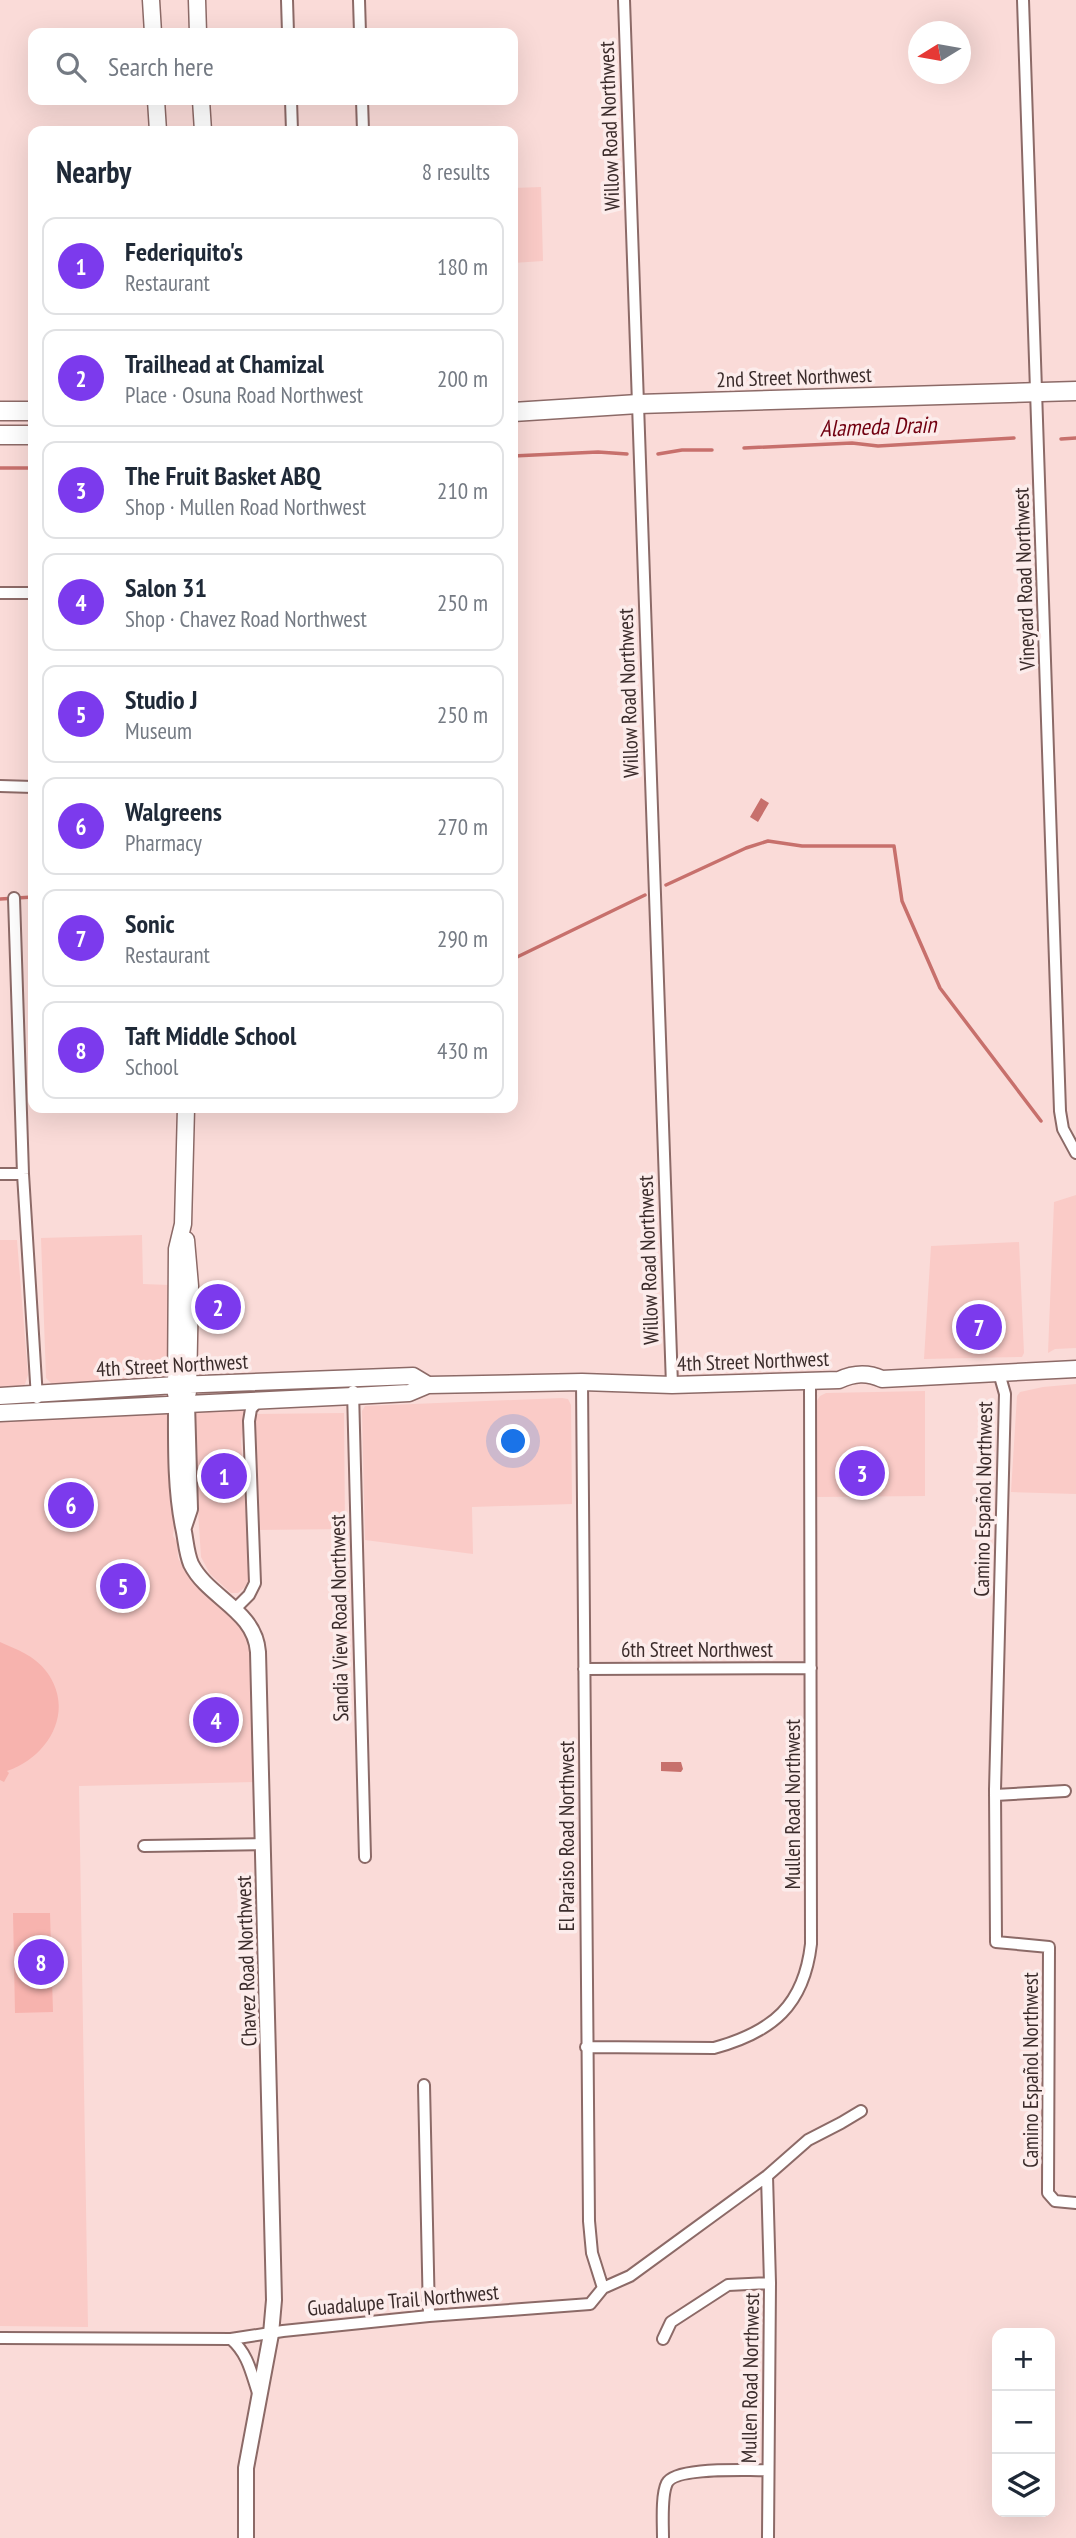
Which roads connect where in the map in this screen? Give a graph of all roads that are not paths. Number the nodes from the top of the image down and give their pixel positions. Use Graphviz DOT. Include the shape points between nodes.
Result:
graph roads {
  1 [pos="151,0"];
  2 [pos="197,0"];
  3 [pos="287,0"];
  4 [pos="359,0"];
  5 [pos="624,0"];
  6 [pos="1023,0"];
  7 [pos="153,28"];
  8 [pos="198,28"];
  9 [pos="288,28"];
  10 [pos="360,28"];
  11 [pos="156,105"];
  12 [pos="201,105"];
  13 [pos="290,105"];
  14 [pos="362,105"];
  15 [pos="158,126"];
  16 [pos="203,126"];
  17 [pos="292,126"];
  18 [pos="363,126"];
  19 [pos="1076,391"];
  20 [pos="1037,393"];
  21 [pos="638,404"];
  22 [pos="0,411"];
  23 [pos="28,411"];
  24 [pos="518,412"];
  25 [pos="0,435"];
  26 [pos="28,435"];
  27 [pos="0,593"];
  28 [pos="28,593"];
  29 [pos="0,786"];
  30 [pos="28,787"];
  31 [pos="15,898"];
  32 [pos="186,1113"];
  33 [pos="1076,1153"];
  34 [pos="0,1174"];
  35 [pos="23,1174"];
  36 [pos="1076,1369"];
  37 [pos="999,1373"];
  38 [pos="353,1378"];
  39 [pos="810,1381"];
  40 [pos="582,1382"];
  41 [pos="428,1385"];
  42 [pos="672,1385"];
  43 [pos="37,1394"];
  44 [pos="183,1394"];
  45 [pos="0,1395"];
  46 [pos="353,1396"];
  47 [pos="260,1399"];
  48 [pos="38,1412"];
  49 [pos="0,1413"];
  50 [pos="235,1609"];
  51 [pos="811,1668"];
  52 [pos="584,1669"];
  53 [pos="1065,1791"];
  54 [pos="995,1795"];
  55 [pos="264,1844"];
  56 [pos="144,1846"];
  57 [pos="365,1857"];
  58 [pos="586,2047"];
  59 [pos="424,2085"];
  60 [pos="861,2111"];
  61 [pos="767,2176"];
  62 [pos="1076,2203"];
  63 [pos="770,2283"];
  64 [pos="603,2288"];
  65 [pos="429,2316"];
  66 [pos="271,2334"];
  67 [pos="0,2338"];
  68 [pos="231,2339"];
  69 [pos="663,2339"];
  70 [pos="258,2393"];
  71 [pos="768,2470"];
  72 [pos="246,2538"];
  73 [pos="663,2538"];
  74 [pos="768,2538"];
  1 -- 7 [label="main road"];
  2 -- 8 [label="main road"];
  3 -- 9 [label="street"];
  4 -- 10 [label="street"];
  5 -- 21 [label="street, Willow Road Northwest"];
  6 -- 20 [label="street, Vineyard Road Northwest"];
  11 -- 15 [label="main road"];
  12 -- 16 [label="main road"];
  13 -- 17 [label="street"];
  14 -- 18 [label="street"];
  19 -- 20 [label="main road, 2nd Street Northwest"];
  20 -- 21 [label="main road, 2nd Street Northwest"];
  20 -- 33 [label="street, Vineyard Road Northwest" via="1060,1111 1063,1129"];
  21 -- 24 [label="main road, 2nd Street Northwest"];
  21 -- 42 [label="street, Willow Road Northwest"];
  22 -- 23 [label="main road"];
  25 -- 26 [label="main road"];
  27 -- 28 [label="street"];
  29 -- 30 [label="street"];
  31 -- 35 [label="street"];
  32 -- 44 [label="main road" via="183,1224 190,1286"];
  34 -- 35 [label="street"];
  35 -- 43 [label="street"];
  36 -- 37 [label="main road"];
  37 -- 39 [label="main road, 4th Street Northwest" via="851,1384"];
  37 -- 54 [label="street, Camino Español Northwest" via="1005,1394"];
  38 -- 41 [label="main road, 4th Street Northwest" via="413,1376"];
  38 -- 44 [label="main road, 4th Street Northwest"];
  38 -- 46 [label="street, Sandia View Road Northwest"];
  39 -- 42 [label="main road, 4th Street Northwest"];
  39 -- 51 [label="street, Mullen Road Northwest"];
  40 -- 41 [label="main road, 4th Street Northwest"];
  40 -- 42 [label="main road, 4th Street Northwest"];
  40 -- 52 [label="street, El Paraiso Road Northwest"];
  41 -- 46 [label="main road, 4th Street Northwest" via="409,1393"];
  43 -- 44 [label="main road, 4th Street Northwest"];
  43 -- 45 [label="main road, 4th Street Northwest"];
  43 -- 48 [label="street"];
  44 -- 47 [label="main road, 4th Street Northwest"];
  44 -- 48 [label="main road, 4th Street Northwest"];
  44 -- 50 [label="street, Chavez Road Northwest" via="179,1508 189,1558"];
  46 -- 47 [label="main road, 4th Street Northwest"];
  46 -- 57 [label="street, Sandia View Road Northwest"];
  47 -- 50 [label="street" via="251,1409 249,1433 256,1575 249,1595"];
  48 -- 49 [label="main road, 4th Street Northwest"];
  50 -- 55 [label="street, Chavez Road Northwest" via="253,1631 257,1644"];
  51 -- 52 [label="street, 6th Street Northwest"];
  51 -- 58 [label="street, Mullen Road Northwest" via="811,1944 808,1970 798,1991 768,2025 714,2048"];
  52 -- 58 [label="street, El Paraiso Road Northwest"];
  53 -- 54 [label="street"];
  54 -- 62 [label="street, Camino Español Northwest" via="996,1942 1049,1947 1048,2193 1055,2201"];
  55 -- 56 [label="street"];
  55 -- 66 [label="street, Chavez Road Northwest" via="274,2244"];
  58 -- 64 [label="street, El Paraiso Road Northwest" via="589,2221"];
  59 -- 65 [label="street"];
  60 -- 61 [label="street, Guadalupe Trail Northwest" via="808,2140"];
  61 -- 63 [label="street, Mullen Road Northwest"];
  61 -- 64 [label="street, Guadalupe Trail Northwest" via="630,2276"];
  63 -- 69 [label="street" via="728,2285 671,2322"];
  63 -- 71 [label="street, Mullen Road Northwest"];
  64 -- 65 [label="street, Guadalupe Trail Northwest" via="590,2304"];
  65 -- 66 [label="street, Guadalupe Trail Northwest"];
  66 -- 68 [label="street, Guadalupe Trail Northwest"];
  66 -- 70 [label="street, Chavez Road Northwest"];
  67 -- 68 [label="street, Guadalupe Trail Northwest"];
  68 -- 70 [label="street" via="242,2348"];
  70 -- 72 [label="street, Chavez Road Northwest" via="246,2468"];
  71 -- 73 [label="street" via="687,2472 671,2478 665,2485"];
  71 -- 74 [label="street, Mullen Road Northwest"];
}
